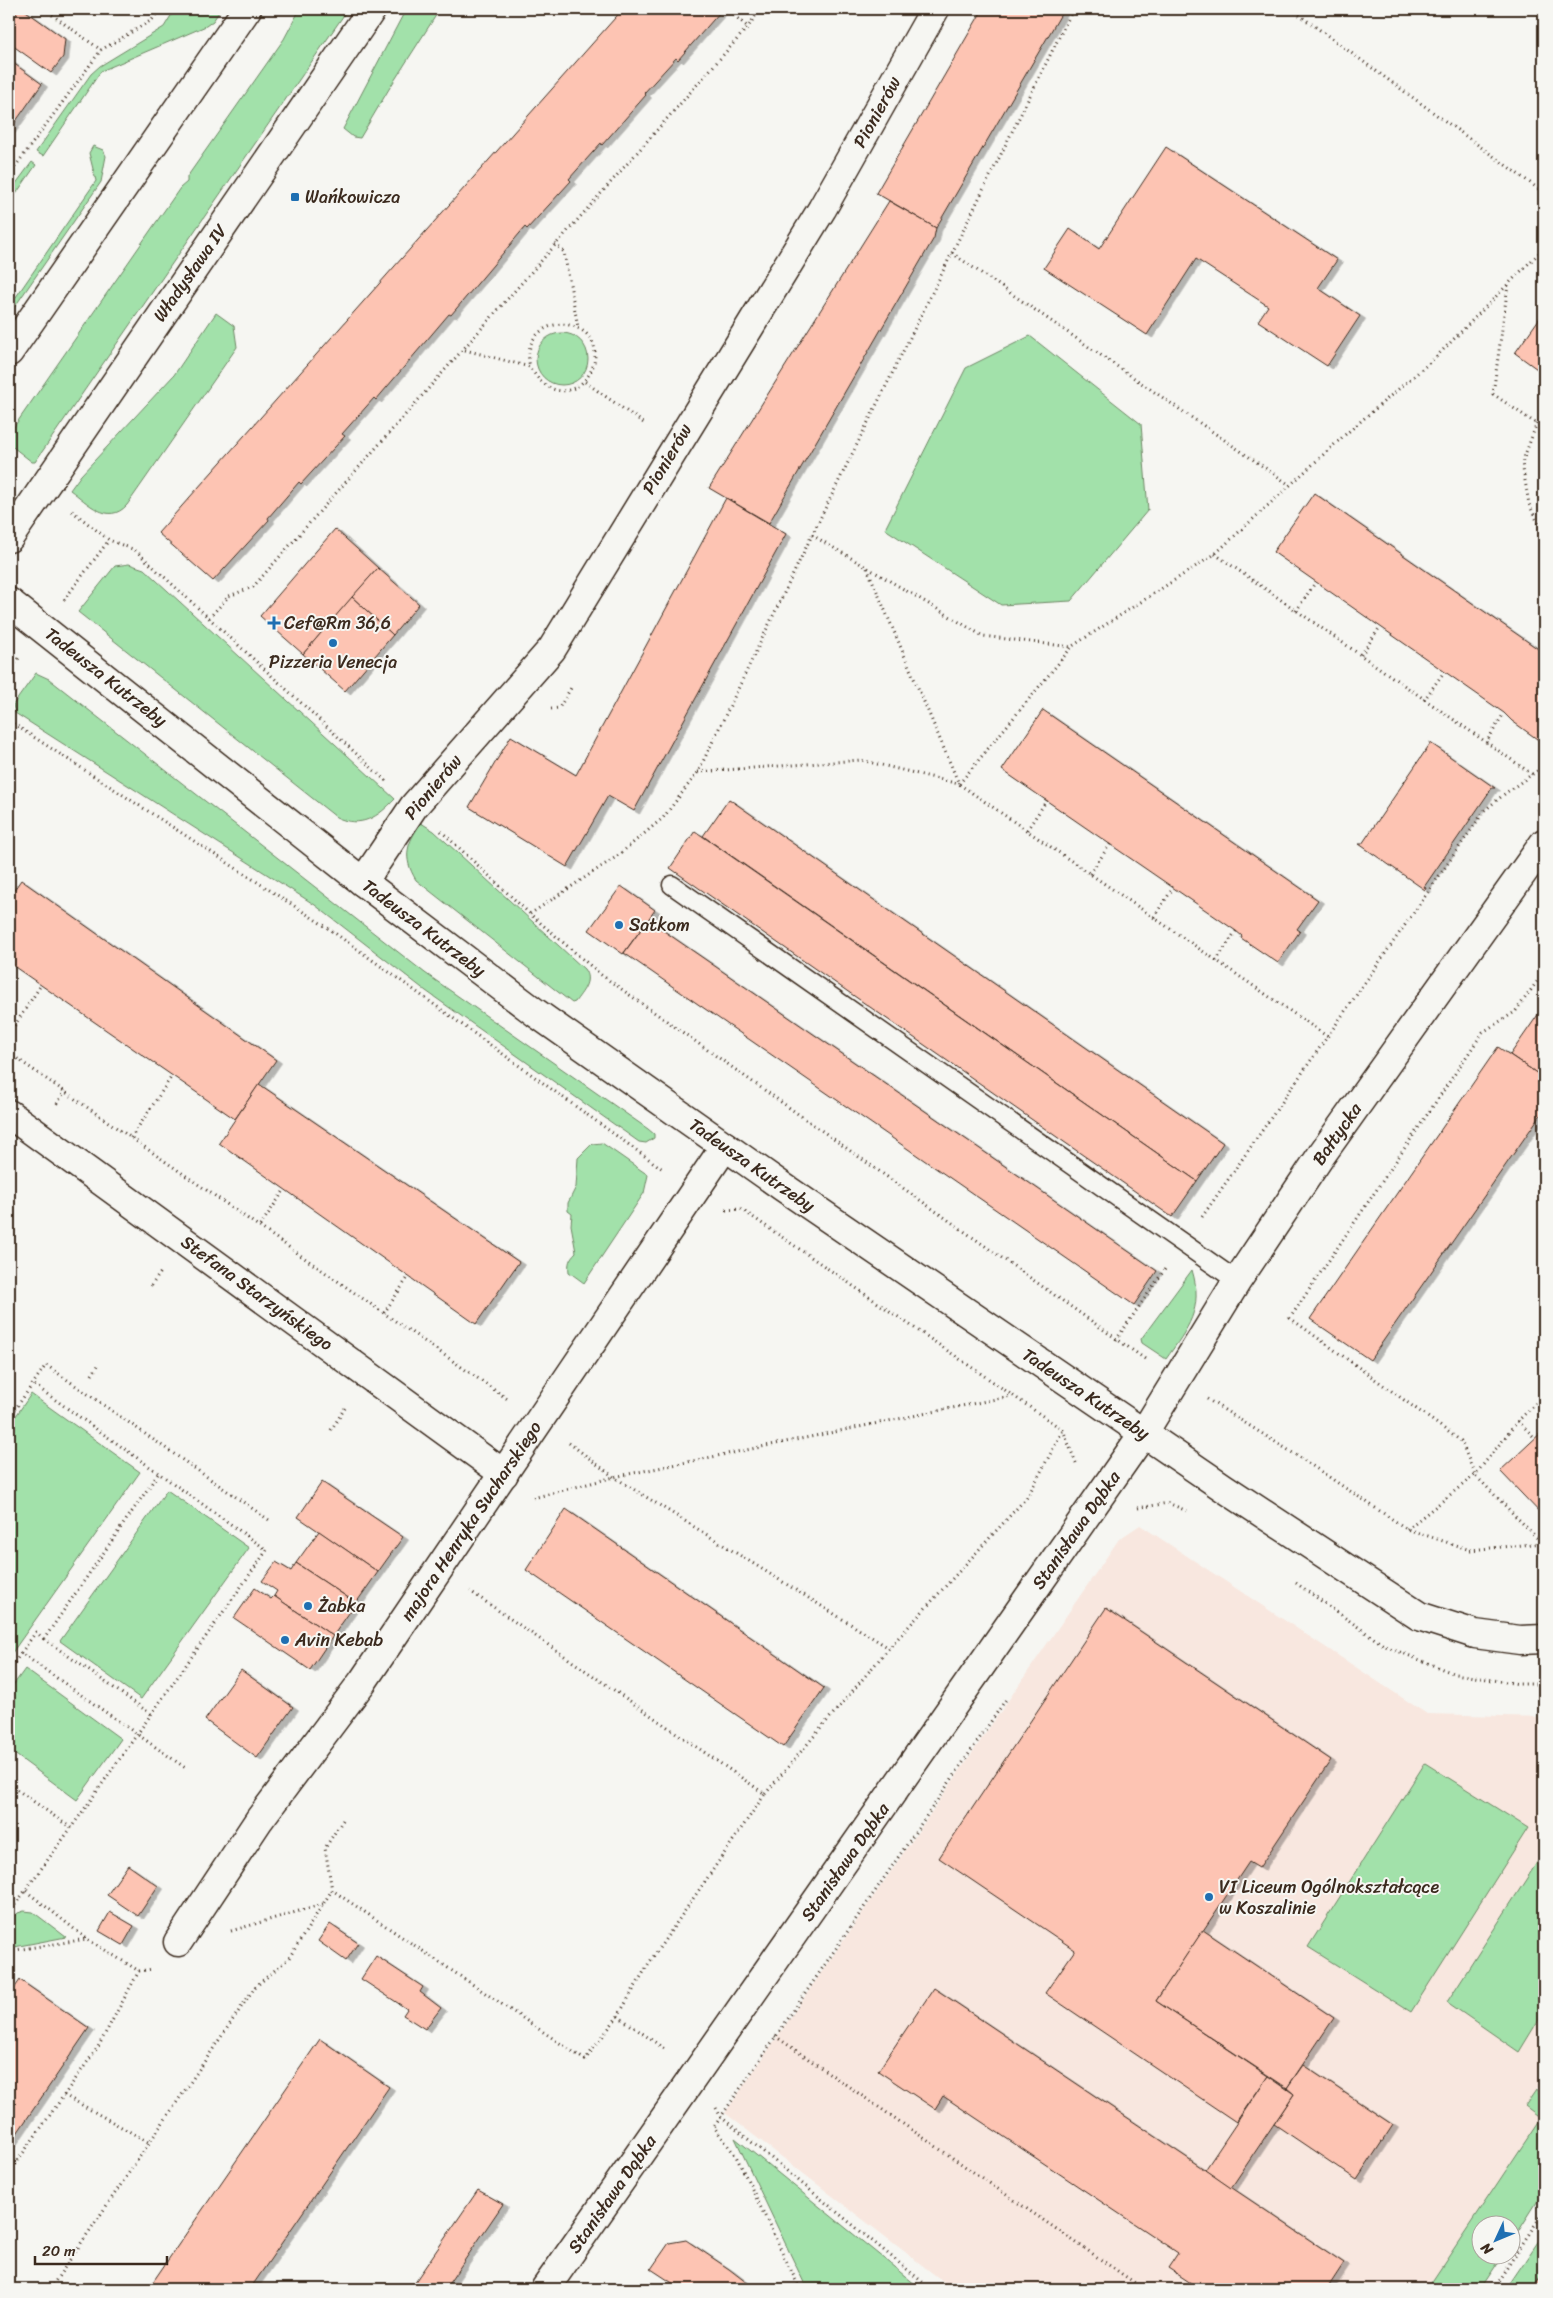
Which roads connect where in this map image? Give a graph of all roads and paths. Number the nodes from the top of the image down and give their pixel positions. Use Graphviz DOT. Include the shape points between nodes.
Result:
graph roads {
  1 [pos="44,9"];
  2 [pos="160,9"];
  3 [pos="247,9"];
  4 [pos="372,9"];
  5 [pos="726,9"];
  6 [pos="760,9"];
  7 [pos="935,9"];
  8 [pos="1074,9"];
  9 [pos="1291,9"];
  10 [pos="748,27"];
  11 [pos="101,50"];
  12 [pos="9,175"];
  13 [pos="1544,193"];
  14 [pos="555,244"];
  15 [pos="1544,248"];
  16 [pos="952,253"];
  17 [pos="1508,285"];
  18 [pos="578,327"];
  19 [pos="464,350"];
  20 [pos="9,352"];
  21 [pos="530,368"];
  22 [pos="584,382"];
  23 [pos="1537,424"];
  24 [pos="1544,428"];
  25 [pos="676,444"];
  26 [pos="1290,486"];
  27 [pos="812,535"];
  28 [pos="1544,535"];
  29 [pos="9,538"];
  30 [pos="109,540"];
  31 [pos="1215,554"];
  32 [pos="867,567"];
  33 [pos="1315,583"];
  34 [pos="9,602"];
  35 [pos="1296,611"];
  36 [pos="210,618"];
  37 [pos="1380,628"];
  38 [pos="1071,647"];
  39 [pos="1361,655"];
  40 [pos="1444,672"];
  41 [pos="1424,700"];
  42 [pos="1504,713"];
  43 [pos="9,721"];
  44 [pos="1486,742"];
  45 [pos="1544,766"];
  46 [pos="698,772"];
  47 [pos="1532,774"];
  48 [pos="960,784"];
  49 [pos="1047,800"];
  50 [pos="414,806"];
  51 [pos="1027,830"];
  52 [pos="1544,843"];
  53 [pos="1110,844"];
  54 [pos="1090,874"];
  55 [pos="363,882"];
  56 [pos="672,885"];
  57 [pos="1173,888"];
  58 [pos="530,914"];
  59 [pos="1154,917"];
  60 [pos="1236,931"];
  61 [pos="1216,961"];
  62 [pos="1544,972"];
  63 [pos="40,985"];
  64 [pos="9,1034"];
  65 [pos="1328,1037"];
  66 [pos="9,1053"];
  67 [pos="172,1076"];
  68 [pos="9,1114"];
  69 [pos="131,1138"];
  70 [pos="725,1146"];
  71 [pos="664,1170"];
  72 [pos="285,1189"];
  73 [pos="260,1226"];
  74 [pos="1183,1244"];
  75 [pos="165,1267"];
  76 [pos="409,1276"];
  77 [pos="1237,1281"];
  78 [pos="151,1286"];
  79 [pos="384,1313"];
  80 [pos="1116,1340"];
  81 [pos="99,1364"];
  82 [pos="92,1375"];
  83 [pos="1176,1379"];
  84 [pos="33,1384"];
  85 [pos="1544,1395"];
  86 [pos="1011,1396"];
  87 [pos="350,1400"];
  88 [pos="9,1418"];
  89 [pos="539,1420"];
  90 [pos="1518,1421"];
  91 [pos="331,1430"];
  92 [pos="1064,1430"];
  93 [pos="1143,1434"];
  94 [pos="1535,1438"];
  95 [pos="158,1474"];
  96 [pos="504,1474"];
  97 [pos="1475,1474"];
  98 [pos="614,1477"];
  99 [pos="529,1499"];
  100 [pos="1138,1508"];
  101 [pos="1133,1516"];
  102 [pos="269,1520"];
  103 [pos="1407,1529"];
  104 [pos="1544,1544"];
  105 [pos="439,1569"];
  106 [pos="44,1638"];
  107 [pos="1544,1639"];
  108 [pos="889,1648"];
  109 [pos="21,1653"];
  110 [pos="9,1671"];
  111 [pos="1010,1695"];
  112 [pos="151,1714"];
  113 [pos="137,1734"];
  114 [pos="187,1769"];
  115 [pos="9,1784"];
  116 [pos="765,1794"];
  117 [pos="343,1820"];
  118 [pos="71,1828"];
  119 [pos="332,1890"];
  120 [pos="26,1892"];
  121 [pos="9,1913"];
  122 [pos="87,1939"];
  123 [pos="178,1942"];
  124 [pos="139,1971"];
  125 [pos="618,2016"];
  126 [pos="775,2036"];
  127 [pos="651,2039"];
  128 [pos="698,2073"];
  129 [pos="64,2096"];
  130 [pos="721,2118"];
  131 [pos="150,2143"];
  132 [pos="9,2173"];
  133 [pos="1544,2212"];
  134 [pos="1134,2283"];
  135 [pos="50,2289"];
  136 [pos="545,2289"];
  137 [pos="800,2289"];
  138 [pos="931,2289"];
  139 [pos="1493,2289"];
  1 -- 11 [label="path"];
  2 -- 11 [label="path" via="152,20"];
  3 -- 20 [label="street"];
  4 -- 29 [label="street, Władysława IV"];
  5 -- 10 [label="path"];
  6 -- 10 [label="path"];
  7 -- 25 [label="street, Pionierów" via="822,209"];
  8 -- 16 [label="path"];
  9 -- 13 [label="path"];
  10 -- 14 [label="path"];
  11 -- 12 [label="path"];
  14 -- 18 [label="path" via="564,252"];
  14 -- 19 [label="path"];
  15 -- 17 [label="path"];
  16 -- 26 [label="path"];
  16 -- 27 [label="path"];
  17 -- 23 [label="path" via="1493,394"];
  17 -- 26 [label="path" via="1435,358"];
  18 -- 21 [label="path" via="562,324 547,327 535,337 529,352"];
  18 -- 22 [label="path" via="590,338 595,353 594,369"];
  19 -- 21 [label="path"];
  19 -- 36 [label="path" via="253,587 229,596"];
  21 -- 22 [label="path" via="536,379 547,388 573,389"];
  22 -- 25 [label="path"];
  23 -- 24 [label="path"];
  23 -- 28 [label="path" via="1522,463 1529,504"];
  25 -- 50 [label="street, Pionierów" via="552,649"];
  26 -- 31 [label="path"];
  27 -- 32 [label="path"];
  27 -- 46 [label="path"];
  30 -- 36 [label="path" via="135,550"];
  31 -- 35 [label="path"];
  31 -- 38 [label="path"];
  32 -- 38 [label="path" via="983,636"];
  32 -- 48 [label="path"];
  33 -- 35 [label="path"];
  34 -- 55 [label="street, Tadeusza Kutrzeby"];
  35 -- 39 [label="path"];
  36 -- 50 [label="path"];
  37 -- 39 [label="path"];
  38 -- 48 [label="path"];
  39 -- 41 [label="path"];
  40 -- 41 [label="path"];
  41 -- 44 [label="path"];
  42 -- 44 [label="path"];
  43 -- 71 [label="path" via="325,926"];
  44 -- 47 [label="path"];
  45 -- 47 [label="path"];
  46 -- 48 [label="path" via="861,760"];
  46 -- 58 [label="path" via="664,818 616,857"];
  47 -- 65 [label="path" via="1485,810"];
  48 -- 51 [label="path"];
  49 -- 51 [label="path"];
  50 -- 55 [label="street, Pionierów"];
  50 -- 58 [label="path"];
  51 -- 54 [label="path"];
  52 -- 77 [label="street, Bałtycka" via="1322,1154"];
  53 -- 54 [label="path"];
  54 -- 59 [label="path"];
  55 -- 70 [label="street, Tadeusza Kutrzeby" via="536,1013"];
  56 -- 74 [label="lane"];
  57 -- 59 [label="path"];
  58 -- 80 [label="path" via="600,974"];
  59 -- 61 [label="path"];
  60 -- 61 [label="path"];
  61 -- 65 [label="path"];
  62 -- 97 [label="path" via="1516,1012 1483,1032 1290,1318 1461,1441"];
  63 -- 64 [label="path"];
  65 -- 74 [label="path"];
  66 -- 69 [label="path"];
  67 -- 69 [label="path"];
  68 -- 96 [label="street, Stefana Starzyńskiego"];
  69 -- 73 [label="path"];
  70 -- 89 [label="street, majora Henryka Sucharskiego"];
  70 -- 93 [label="street, Tadeusza Kutrzeby"];
  72 -- 73 [label="path"];
  73 -- 79 [label="path"];
  74 -- 77 [label="lane"];
  74 -- 80 [label="path"];
  75 -- 78 [label="path"];
  76 -- 79 [label="path"];
  77 -- 83 [label="street, Bałtycka"];
  79 -- 89 [label="path"];
  80 -- 83 [label="path"];
  81 -- 82 [label="path"];
  83 -- 93 [label="street, Bałtycka"];
  83 -- 103 [label="path"];
  84 -- 88 [label="path"];
  84 -- 95 [label="path"];
  84 -- 102 [label="path" via="46,1365"];
  85 -- 90 [label="path"];
  86 -- 98 [label="path"];
  87 -- 91 [label="path"];
  89 -- 96 [label="street, majora Henryka Sucharskiego"];
  89 -- 98 [label="path"];
  90 -- 94 [label="path"];
  90 -- 97 [label="path"];
  92 -- 108 [label="path" via="1028,1496"];
  93 -- 107 [label="street, Tadeusza Kutrzeby" via="1419,1616 1475,1634 1520,1640"];
  93 -- 128 [label="street, Stanisława Dąbka"];
  95 -- 106 [label="path"];
  95 -- 112 [label="path" via="267,1550"];
  96 -- 105 [label="street, majora Henryka Sucharskiego"];
  97 -- 103 [label="path"];
  97 -- 104 [label="path"];
  98 -- 99 [label="path"];
  98 -- 108 [label="path"];
  100 -- 101 [label="path"];
  103 -- 104 [label="path" via="1470,1550"];
  105 -- 116 [label="path"];
  105 -- 123 [label="street, majora Henryka Sucharskiego" via="363,1681 259,1820"];
  106 -- 109 [label="path" via="36,1632"];
  106 -- 112 [label="path"];
  108 -- 116 [label="path"];
  109 -- 110 [label="path"];
  109 -- 113 [label="path"];
  111 -- 126 [label="path"];
  112 -- 113 [label="path"];
  113 -- 114 [label="path"];
  113 -- 118 [label="path"];
  115 -- 118 [label="path"];
  116 -- 125 [label="path" via="649,1963"];
  117 -- 119 [label="path" via="325,1848"];
  118 -- 120 [label="path"];
  119 -- 125 [label="path" via="585,2060"];
  119 -- 131 [label="path" via="289,1958 255,1987"];
  120 -- 121 [label="path"];
  120 -- 122 [label="path"];
  124 -- 129 [label="path" via="98,2048"];
  125 -- 127 [label="path"];
  126 -- 130 [label="path"];
  126 -- 134 [label="path"];
  128 -- 130 [label="path"];
  128 -- 136 [label="street, Stanisława Dąbka"];
  129 -- 131 [label="path"];
  129 -- 132 [label="path"];
  130 -- 137 [label="path" via="714,2127 736,2156"];
  130 -- 138 [label="path"];
  131 -- 135 [label="path"];
  133 -- 139 [label="path"];
}
